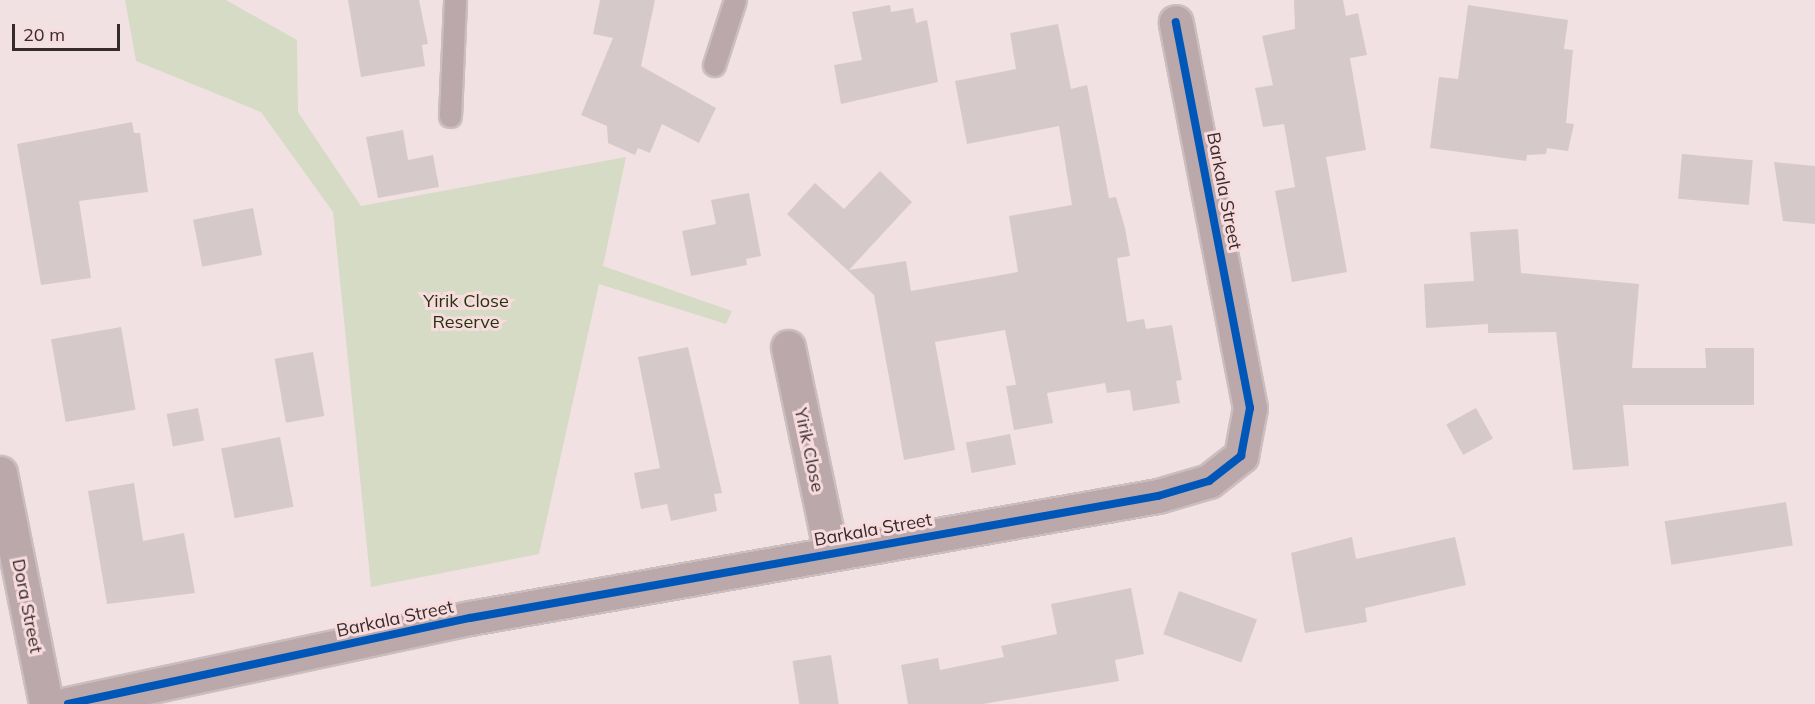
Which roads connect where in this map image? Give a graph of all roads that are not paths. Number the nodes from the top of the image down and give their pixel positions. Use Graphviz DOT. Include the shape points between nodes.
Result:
graph roads {
  1 [pos="455,0"];
  2 [pos="735,0"];
  3 [pos="1176,22"];
  4 [pos="714,65"];
  5 [pos="450,116"];
  6 [pos="788,347"];
  7 [pos="0,473"];
  8 [pos="831,553"];
  9 [pos="46,704"];
  10 [pos="68,704"];
  1 -- 5 [label="lane"];
  2 -- 4 [label="lane"];
  3 -- 8 [label="street, Barkala Street" via="1250,408 1241,456 1209,481 1158,496"];
  6 -- 8 [label="street, Yirik Close"];
  7 -- 9 [label="street, Dora Street"];
  8 -- 10 [label="street, Barkala Street" via="470,618"];
}
